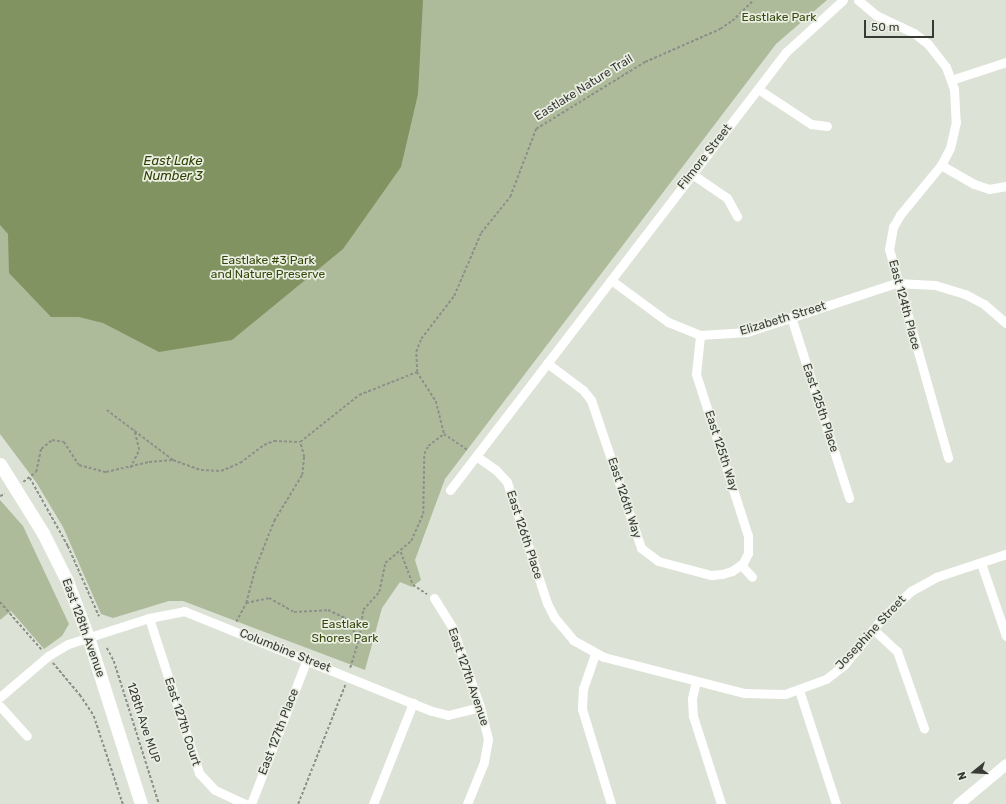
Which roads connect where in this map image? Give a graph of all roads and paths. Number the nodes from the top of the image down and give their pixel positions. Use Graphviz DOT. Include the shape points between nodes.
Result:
graph roads {
  1 [pos="754,0"];
  2 [pos="843,0"];
  3 [pos="858,0"];
  4 [pos="1006,62"];
  5 [pos="951,80"];
  6 [pos="758,89"];
  7 [pos="827,126"];
  8 [pos="941,165"];
  9 [pos="692,174"];
  10 [pos="1006,186"];
  11 [pos="737,216"];
  12 [pos="611,280"];
  13 [pos="896,283"];
  14 [pos="791,317"];
  15 [pos="1006,322"];
  16 [pos="700,335"];
  17 [pos="547,363"];
  18 [pos="417,372"];
  19 [pos="107,410"];
  20 [pos="134,430"];
  21 [pos="444,434"];
  22 [pos="300,442"];
  23 [pos="476,456"];
  24 [pos="948,458"];
  25 [pos="173,460"];
  26 [pos="0,464"];
  27 [pos="130,468"];
  28 [pos="450,490"];
  29 [pos="849,498"];
  30 [pos="400,552"];
  31 [pos="1006,554"];
  32 [pos="981,563"];
  33 [pos="741,565"];
  34 [pos="752,577"];
  35 [pos="434,598"];
  36 [pos="0,602"];
  37 [pos="246,603"];
  38 [pos="99,616"];
  39 [pos="149,618"];
  40 [pos="873,629"];
  41 [pos="232,630"];
  42 [pos="1006,636"];
  43 [pos="88,637"];
  44 [pos="359,639"];
  45 [pos="107,648"];
  46 [pos="43,651"];
  47 [pos="595,654"];
  48 [pos="307,659"];
  49 [pos="53,662"];
  50 [pos="347,676"];
  51 [pos="696,681"];
  52 [pos="800,690"];
  53 [pos="0,697"];
  54 [pos="413,703"];
  55 [pos="0,706"];
  56 [pos="480,707"];
  57 [pos="924,728"];
  58 [pos="27,736"];
  59 [pos="1006,764"];
  60 [pos="123,804"];
  61 [pos="141,804"];
  62 [pos="159,804"];
  63 [pos="245,804"];
  64 [pos="251,804"];
  65 [pos="298,804"];
  66 [pos="373,804"];
  67 [pos="467,804"];
  68 [pos="610,804"];
  69 [pos="721,804"];
  70 [pos="836,804"];
  71 [pos="958,804"];
  1 -- 18 [label="path, Eastlake Nature Trail" via="720,29 645,62 536,129 510,197 481,233 454,296 421,339 416,352"];
  2 -- 6 [label="street, Filmore Street" via="793,44"];
  3 -- 5 [label="street, East 124th Place" via="876,15 907,29 928,44 939,57"];
  4 -- 5 [label="street"];
  5 -- 8 [label="street, East 124th Place" via="956,101 956,122 953,140"];
  6 -- 7 [label="street" via="810,124"];
  6 -- 9 [label="street, Filmore Street"];
  8 -- 10 [label="street" via="974,184 989,189"];
  8 -- 13 [label="street, East 124th Place" via="893,227 889,249"];
  9 -- 11 [label="street" via="727,198"];
  9 -- 12 [label="street, Filmore Street"];
  12 -- 16 [label="street, Elizabeth Street" via="668,322"];
  12 -- 17 [label="street, Filmore Street"];
  13 -- 14 [label="street, Elizabeth Street"];
  13 -- 15 [label="street" via="935,285 965,294 984,304"];
  13 -- 24 [label="street, East 124th Place"];
  14 -- 16 [label="street, Elizabeth Street" via="738,334"];
  14 -- 29 [label="street, East 125th Place"];
  16 -- 33 [label="street, East 125th Way" via="696,374 748,536 748,553"];
  17 -- 23 [label="street"];
  17 -- 33 [label="street, East 126th Way" via="583,390 591,400 634,531 646,554 658,561 711,575 732,571"];
  18 -- 21 [label="path" via="436,401"];
  18 -- 22 [label="path" via="358,395"];
  19 -- 20 [label="path"];
  20 -- 25 [label="path"];
  20 -- 27 [label="path" via="139,450"];
  21 -- 23 [label="path"];
  21 -- 30 [label="path" via="428,446 424,454 423,514 411,541"];
  22 -- 25 [label="path" via="274,441 264,445 240,463 221,470 201,470"];
  22 -- 37 [label="path" via="304,457 302,475 274,521 255,569"];
  23 -- 28 [label="street"];
  23 -- 47 [label="street, East 126th Place" via="496,470 507,482 554,617 573,640"];
  25 -- 27 [label="path" via="149,462"];
  26 -- 43 [label="main road, East 128th Avenue" via="53,551"];
  27 -- 38 [label="path" via="116,472 82,467 76,463 64,442 52,440 43,445 38,469 30,478 68,546"];
  30 -- 35 [label="path" via="413,585"];
  30 -- 44 [label="path" via="385,563 379,592 363,610"];
  31 -- 32 [label="street, Josephine Street"];
  32 -- 40 [label="street, Josephine Street" via="924,582 897,602"];
  32 -- 42 [label="street"];
  33 -- 34 [label="street"];
  35 -- 56 [label="street, East 127th Avenue" via="452,627"];
  36 -- 46 [label="path"];
  37 -- 41 [label="path"];
  37 -- 44 [label="path" via="269,598 294,612 328,610 345,618"];
  39 -- 41 [label="street, Columbine Street" via="184,611"];
  39 -- 43 [label="street, Columbine Street"];
  39 -- 63 [label="street, East 127th Court" via="199,773 215,790"];
  40 -- 52 [label="street, Josephine Street" via="845,664 833,674"];
  40 -- 57 [label="street" via="897,650"];
  41 -- 48 [label="street, Columbine Street"];
  43 -- 53 [label="street, Columbine Street" via="58,649"];
  43 -- 61 [label="main road, East 128th Avenue"];
  44 -- 50 [label="path"];
  45 -- 62 [label="path, 128th Ave MUP" via="114,662"];
  47 -- 51 [label="street, Josephine Street"];
  47 -- 68 [label="street" via="583,688 582,709"];
  48 -- 50 [label="street, Columbine Street"];
  48 -- 64 [label="street, East 127th Place"];
  49 -- 60 [label="path" via="80,694 94,716"];
  50 -- 54 [label="street, Columbine Street"];
  50 -- 65 [label="path"];
  51 -- 52 [label="street, Josephine Street" via="755,695"];
  51 -- 69 [label="street" via="692,700 693,716"];
  52 -- 70 [label="street"];
  54 -- 56 [label="street, Columbine Street" via="448,715 462,714"];
  54 -- 66 [label="street"];
  55 -- 58 [label="street"];
  56 -- 67 [label="street, East 127th Avenue" via="488,746"];
  59 -- 71 [label="street"];
}
